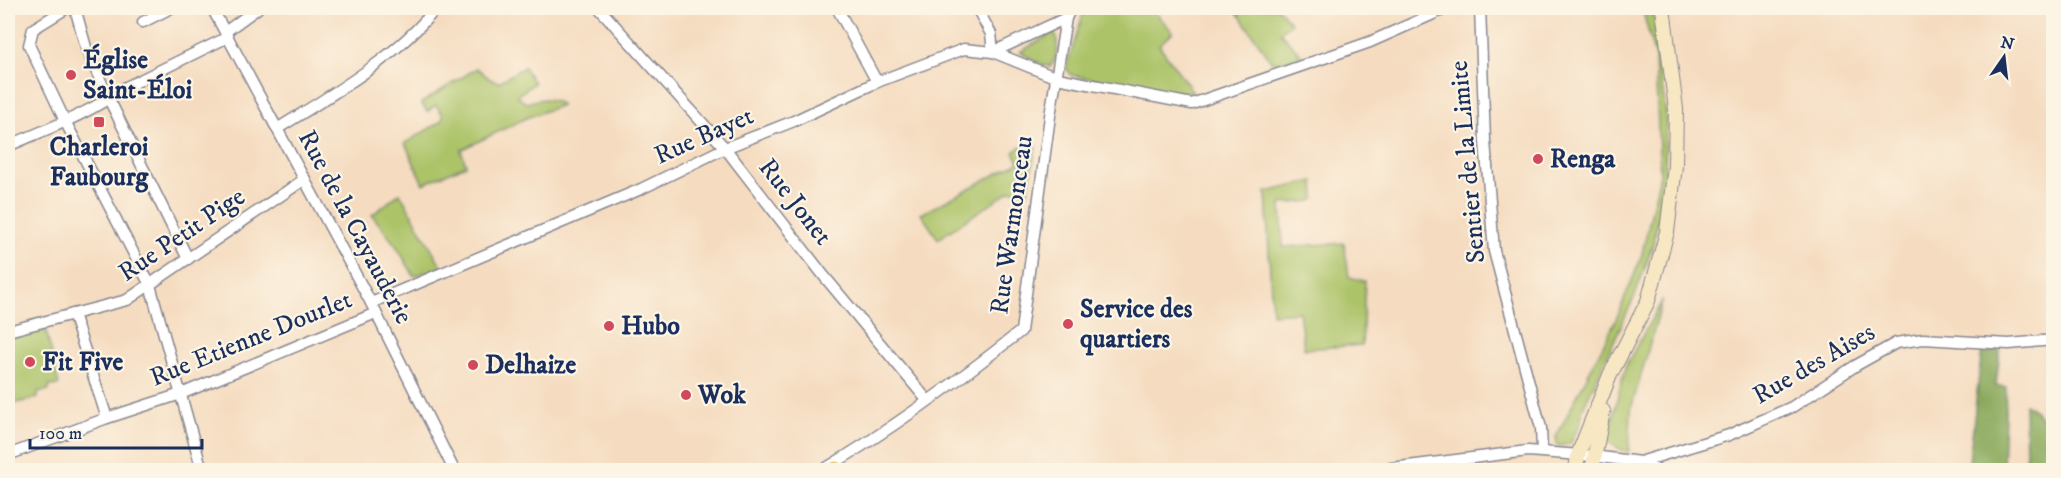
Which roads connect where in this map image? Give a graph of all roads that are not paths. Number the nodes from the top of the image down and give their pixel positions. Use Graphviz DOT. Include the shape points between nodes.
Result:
graph roads {
  1 [pos="68,8"];
  2 [pos="75,8"];
  3 [pos="171,8"];
  4 [pos="212,8"];
  5 [pos="258,8"];
  6 [pos="436,8"];
  7 [pos="599,8"];
  8 [pos="837,8"];
  9 [pos="977,8"];
  10 [pos="1071,8"];
  11 [pos="1447,8"];
  12 [pos="1480,8"];
  13 [pos="1663,8"];
  14 [pos="1066,18"];
  15 [pos="143,22"];
  16 [pos="227,34"];
  17 [pos="993,52"];
  18 [pos="1057,78"];
  19 [pos="878,82"];
  20 [pos="109,99"];
  21 [pos="65,121"];
  22 [pos="277,129"];
  23 [pos="8,146"];
  24 [pos="725,148"];
  25 [pos="305,179"];
  26 [pos="188,259"];
  27 [pos="150,285"];
  28 [pos="374,308"];
  29 [pos="73,314"];
  30 [pos="8,331"];
  31 [pos="2054,340"];
  32 [pos="1610,375"];
  33 [pos="181,394"];
  34 [pos="927,400"];
  35 [pos="107,418"];
  36 [pos="1542,451"];
  37 [pos="8,455"];
  38 [pos="1578,455"];
  39 [pos="1593,456"];
  40 [pos="1640,462"];
  41 [pos="831,468"];
  42 [pos="202,471"];
  43 [pos="454,471"];
  44 [pos="1376,471"];
  45 [pos="1576,471"];
  46 [pos="1592,471"];
  47 [pos="1657,471"];
  1 -- 21 [label="street" via="33,29 29,45"];
  2 -- 20 [label="street" via="87,51"];
  3 -- 15 [label="street"];
  4 -- 16 [label="street, Rue de la Cayauderie"];
  5 -- 16 [label="street"];
  6 -- 22 [label="street" via="373,65"];
  7 -- 24 [label="street, Rue Jonet"];
  8 -- 19 [label="street"];
  9 -- 17 [label="street" via="991,34"];
  10 -- 14 [label="street, Rue Warmonceau"];
  11 -- 18 [label="street, Rue Bayet" via="1370,42 1192,104"];
  12 -- 36 [label="street, Sentier de la Limite" via="1494,251 1541,428"];
  13 -- 32 [label="main road" via="1676,109 1675,166 1667,232 1648,301"];
  14 -- 17 [label="street"];
  14 -- 18 [label="street, Rue Warmonceau"];
  16 -- 20 [label="street"];
  16 -- 22 [label="street, Rue de la Cayauderie"];
  17 -- 18 [label="street, Rue Bayet"];
  17 -- 19 [label="street, Rue Bayet" via="964,49"];
  18 -- 34 [label="street, Rue Warmonceau" via="1021,331"];
  19 -- 24 [label="street, Rue Bayet"];
  20 -- 21 [label="street"];
  20 -- 26 [label="street"];
  21 -- 23 [label="street"];
  21 -- 27 [label="street"];
  22 -- 25 [label="street, Rue de la Cayauderie"];
  24 -- 28 [label="street, Rue Bayet"];
  24 -- 34 [label="street, Rue Jonet"];
  25 -- 26 [label="street, Rue Petit Pige"];
  25 -- 28 [label="street, Rue de la Cayauderie"];
  26 -- 27 [label="street, Rue Petit Pige"];
  27 -- 29 [label="street, Rue Petit Pige" via="128,300"];
  27 -- 33 [label="street"];
  28 -- 33 [label="street, Rue Etienne Dourlet"];
  28 -- 43 [label="street, Rue de la Cayauderie"];
  29 -- 30 [label="street, Rue Petit Pige"];
  29 -- 35 [label="street"];
  31 -- 40 [label="street, Rue des Aises" via="2009,344 1923,339 1896,343 1792,407 1729,435"];
  32 -- 38 [label="main road"];
  32 -- 39 [label="main road"];
  33 -- 35 [label="street, Rue Etienne Dourlet"];
  33 -- 42 [label="street"];
  34 -- 41 [label="street, Rue Warmonceau"];
  35 -- 37 [label="street, Rue Etienne Dourlet"];
  36 -- 38 [label="street"];
  36 -- 44 [label="street"];
  38 -- 39 [label="street"];
  38 -- 45 [label="main road"];
  39 -- 40 [label="street"];
  39 -- 46 [label="main road"];
  40 -- 47 [label="street"];
}
